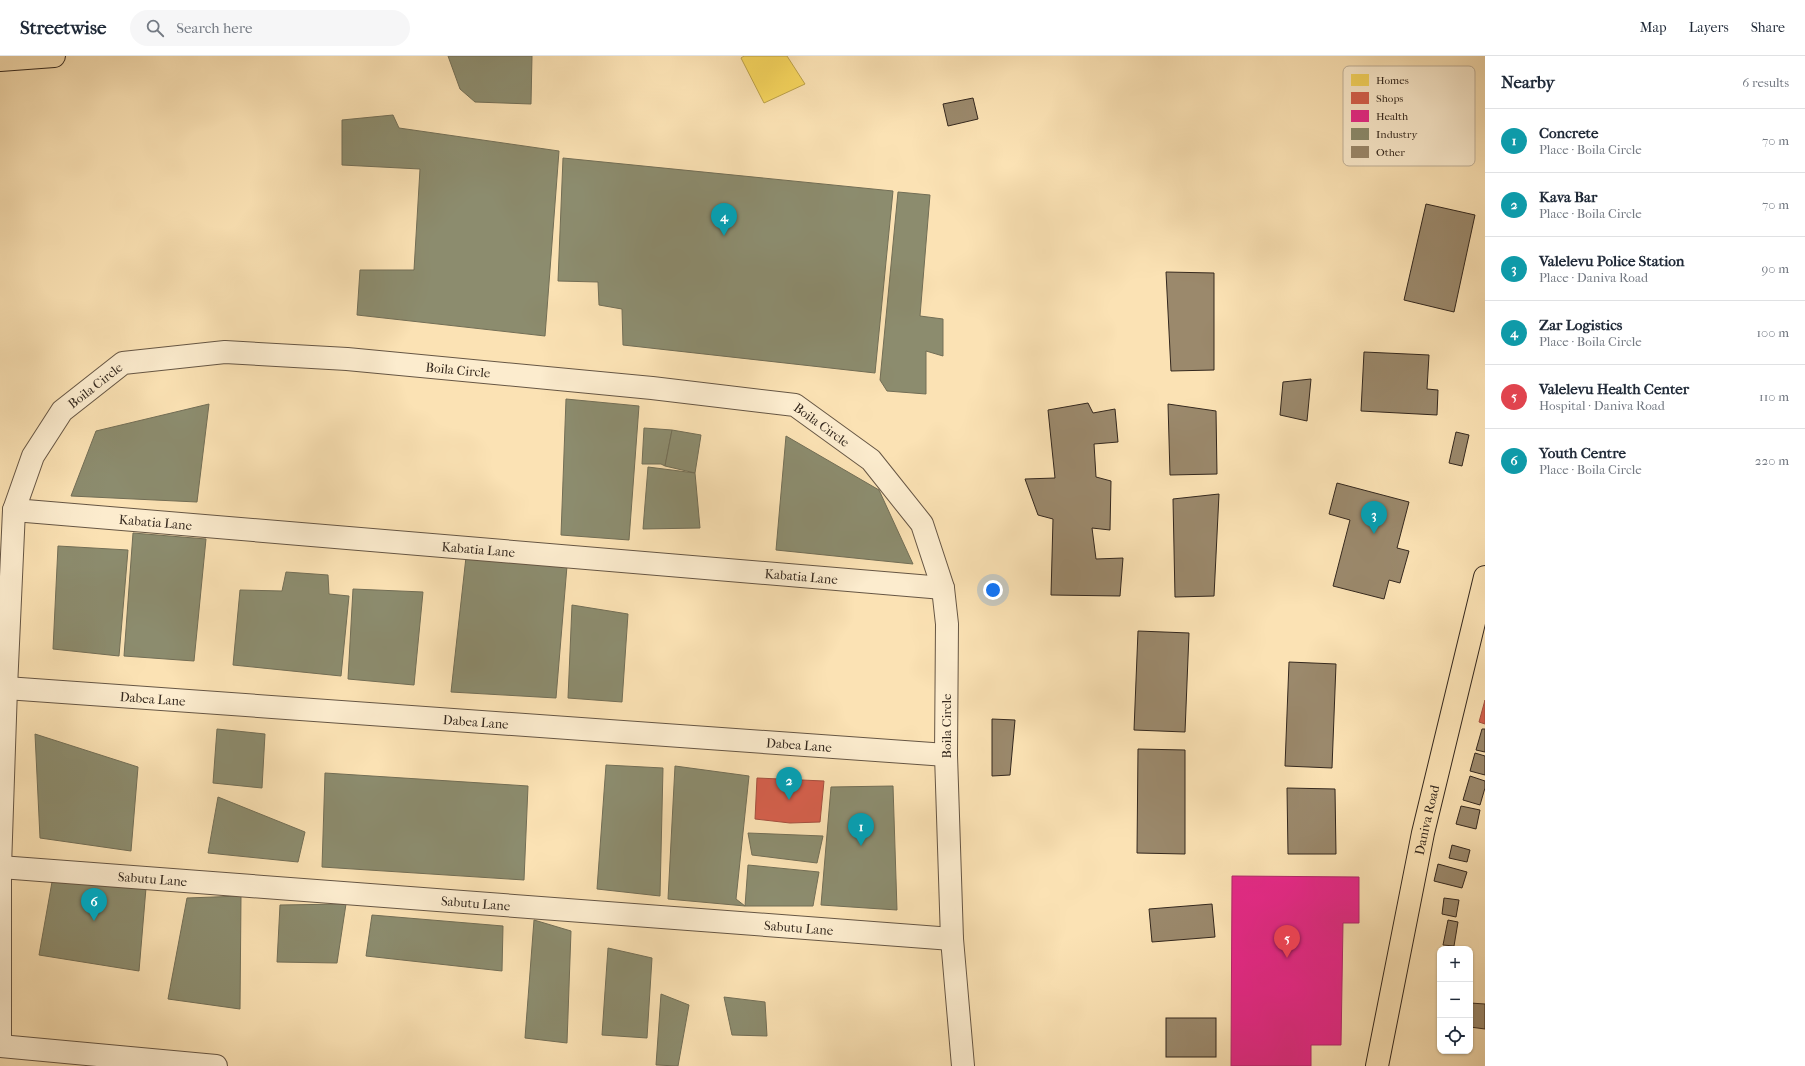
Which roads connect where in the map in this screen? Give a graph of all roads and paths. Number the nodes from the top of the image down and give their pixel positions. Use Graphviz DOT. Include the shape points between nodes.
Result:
graph roads {
  1 [pos="54,56"];
  2 [pos="0,60"];
  3 [pos="14,510"];
  4 [pos="1485,577"];
  5 [pos="943,588"];
  6 [pos="6,688"];
  7 [pos="946,755"];
  8 [pos="0,867"];
  9 [pos="952,939"];
  10 [pos="0,1046"];
  11 [pos="216,1066"];
  12 [pos="963,1066"];
  13 [pos="1377,1066"];
  1 -- 2 [label="main road"];
  3 -- 5 [label="street, Kabatia Lane"];
  3 -- 5 [label="street, Boila Circle" via="33,456 62,411 123,363 225,352 347,359 644,387 795,405 871,460 922,524"];
  3 -- 6 [label="street, Boila Circle"];
  4 -- 13 [label="main road, Daniva Road" via="1423,833"];
  5 -- 7 [label="street, Boila Circle" via="947,624"];
  6 -- 7 [label="street, Dabea Lane"];
  6 -- 8 [label="street, Boila Circle"];
  7 -- 9 [label="street, Boila Circle"];
  8 -- 9 [label="street, Sabutu Lane"];
  8 -- 10 [label="street, Boila Circle"];
  9 -- 12 [label="street, Boila Circle"];
  10 -- 11 [label="street"];
}
